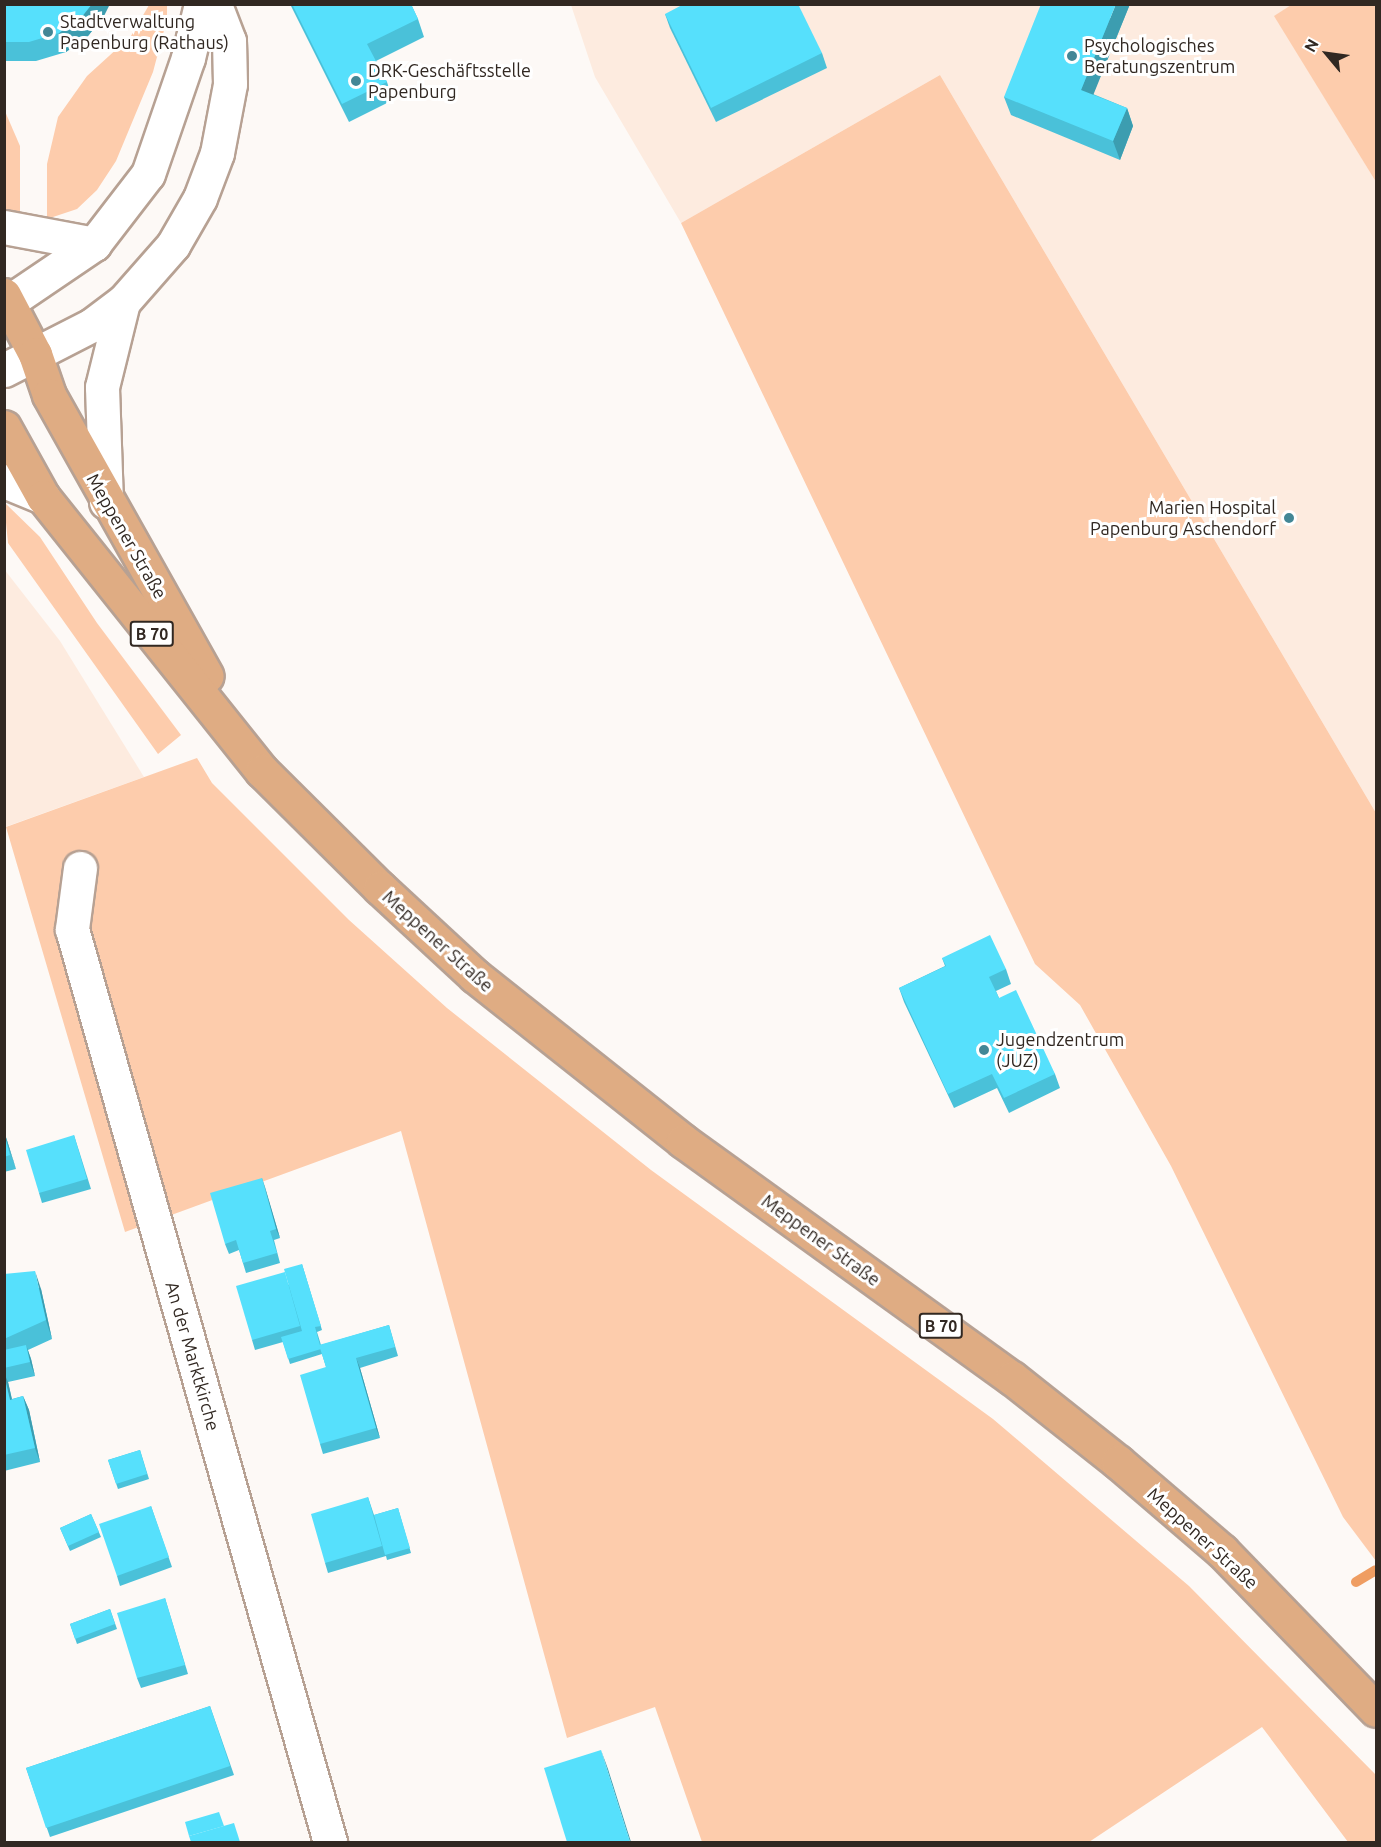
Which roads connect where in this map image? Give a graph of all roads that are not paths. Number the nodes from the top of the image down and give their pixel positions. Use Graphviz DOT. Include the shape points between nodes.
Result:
graph roads {
  1 [pos="201,4"];
  2 [pos="215,4"];
  3 [pos="4,227"];
  4 [pos="94,244"];
  5 [pos="6,301"];
  6 [pos="123,302"];
  7 [pos="35,354"];
  8 [pos="4,370"];
  9 [pos="4,428"];
  10 [pos="4,482"];
  11 [pos="43,497"];
  12 [pos="106,502"];
  13 [pos="262,771"];
  14 [pos="80,868"];
  15 [pos="1377,1710"];
  16 [pos="330,1842"];
  1 -- 4 [label="street" via="188,58 148,174 114,223"];
  2 -- 6 [label="street" via="229,41 230,84 217,153 200,198 172,245"];
  3 -- 4 [label="street"];
  4 -- 5 [label="street"];
  5 -- 7 [label="main road, Meppener Straße / B 70"];
  6 -- 7 [label="street" via="92,325"];
  6 -- 12 [label="street, B 70" via="102,387"];
  7 -- 8 [label="street"];
  7 -- 12 [label="main road, Meppener Straße / B 70" via="49,395"];
  9 -- 11 [label="main road, Meppener Straße / B 70"];
  10 -- 11 [label="street"];
  11 -- 13 [label="main road, Meppener Straße / B 70"];
  12 -- 13 [label="main road, Meppener Straße / B 70"];
  13 -- 15 [label="main road, Meppener Straße / B 70" via="333,844 475,976 683,1141 1012,1377 1118,1462 1222,1551"];
  14 -- 16 [label="street, An der Marktkirche" via="72,929"];
}
